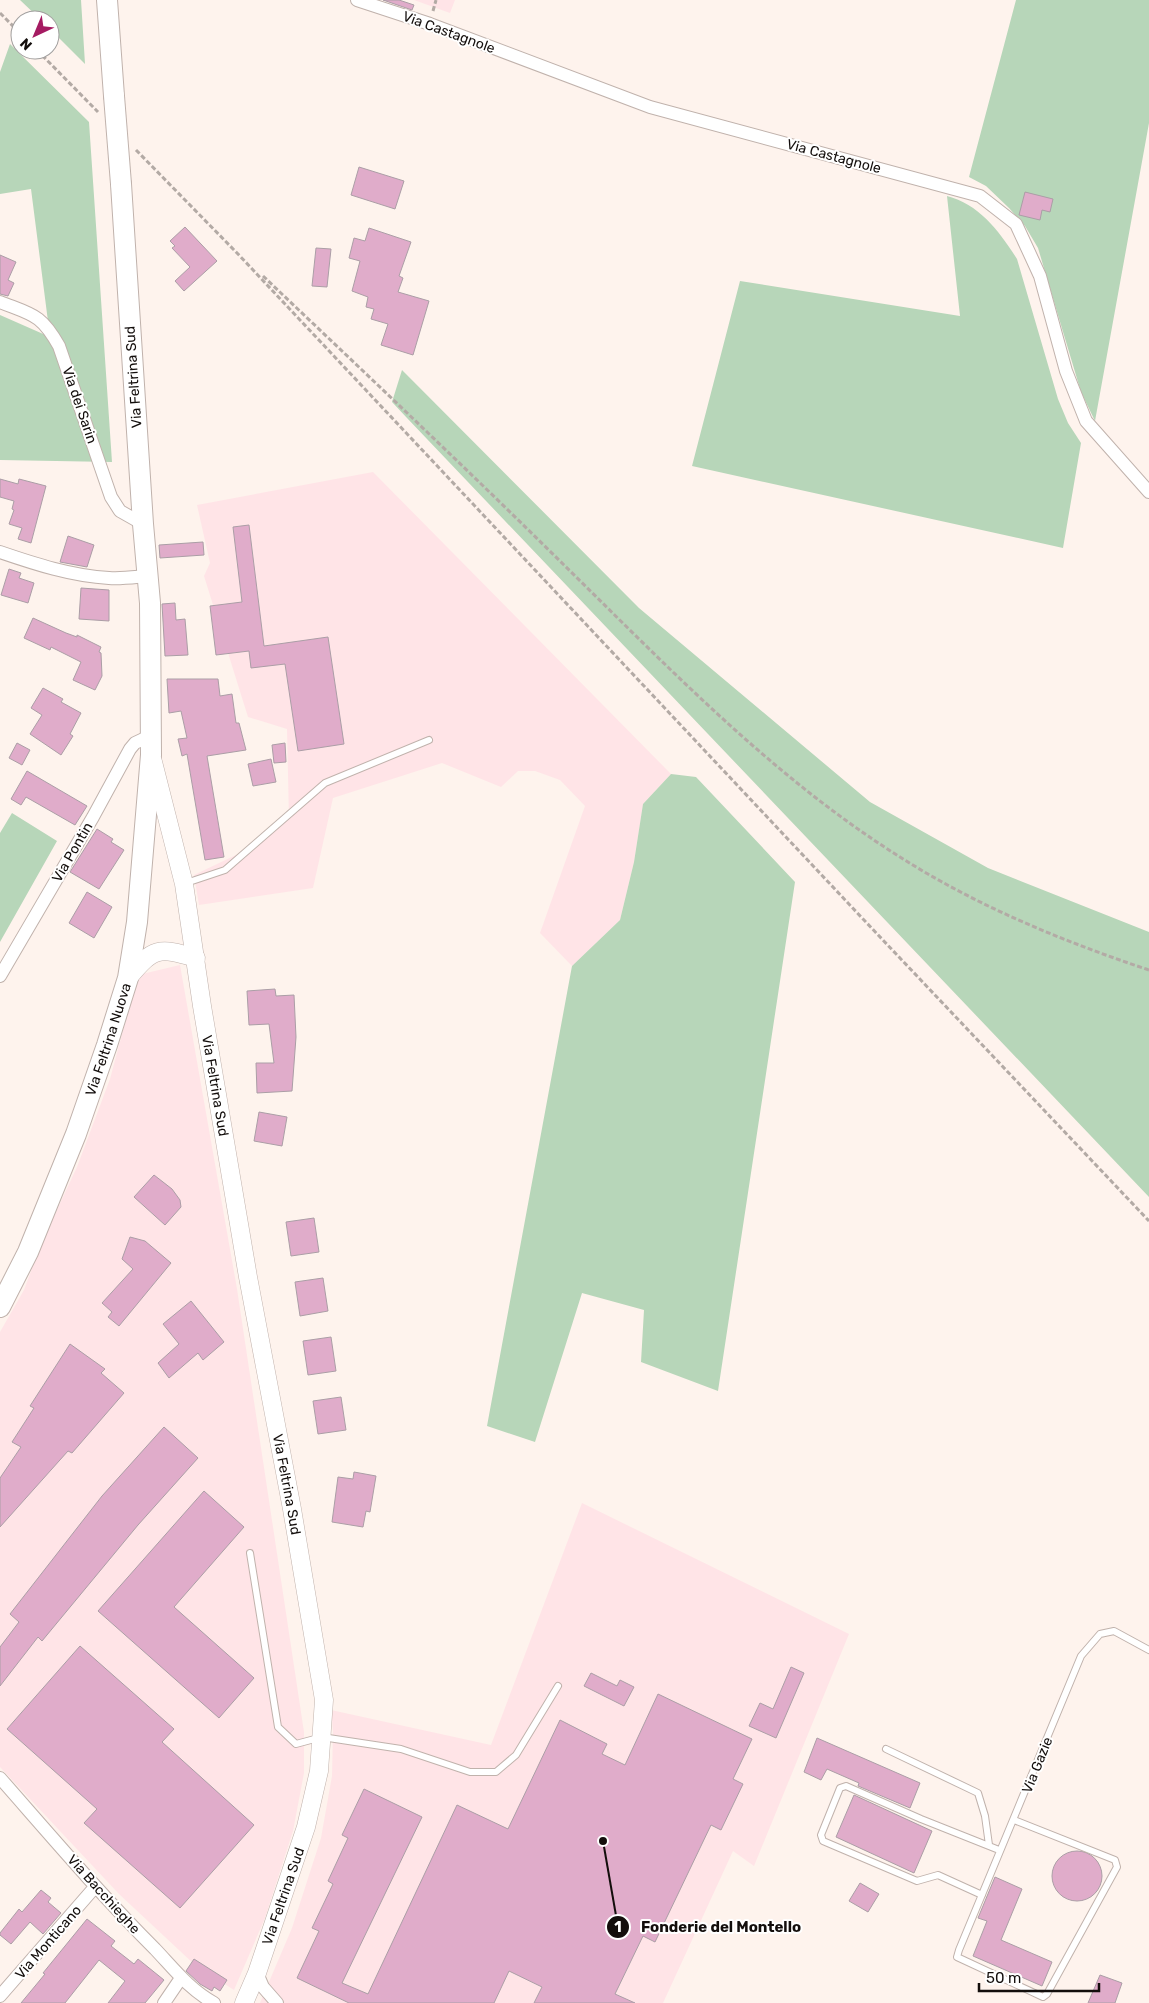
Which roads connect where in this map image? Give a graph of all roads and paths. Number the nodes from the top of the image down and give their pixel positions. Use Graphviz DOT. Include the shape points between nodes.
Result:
graph roads {
  1 [pos="107,0"];
  2 [pos="357,0"];
  3 [pos="0,13"];
  4 [pos="10,23"];
  5 [pos="46,60"];
  6 [pos="99,113"];
  7 [pos="134,148"];
  8 [pos="238,254"];
  9 [pos="0,302"];
  10 [pos="1149,492"];
  11 [pos="143,524"];
  12 [pos="0,552"];
  13 [pos="147,576"];
  14 [pos="429,740"];
  15 [pos="152,745"];
  16 [pos="184,884"];
  17 [pos="196,958"];
  18 [pos="1149,970"];
  19 [pos="0,976"];
  20 [pos="128,978"];
  21 [pos="61,1175"];
  22 [pos="1149,1221"];
  23 [pos="0,1277"];
  24 [pos="0,1307"];
  25 [pos="250,1553"];
  26 [pos="1149,1650"];
  27 [pos="558,1686"];
  28 [pos="322,1737"];
  29 [pos="886,1749"];
  30 [pos="0,1778"];
  31 [pos="1014,1820"];
  32 [pos="989,1845"];
  33 [pos="1000,1850"];
  34 [pos="95,1888"];
  35 [pos="982,1895"];
  36 [pos="257,1973"];
  37 [pos="181,1978"];
  38 [pos="0,1996"];
  39 [pos="164,2003"];
  40 [pos="214,2003"];
  41 [pos="244,2003"];
  42 [pos="277,2003"];
  1 -- 11 [label="main road, Via Feltrina Sud, bridge"];
  2 -- 10 [label="street, Via Castagnole" via="650,107 980,196 1016,224 1040,276 1066,371 1086,421"];
  3 -- 4 [label="path"];
  5 -- 6 [label="path"];
  7 -- 8 [label="path"];
  8 -- 18 [label="path" via="460,462 676,675 773,762 840,816 899,857 960,893 1092,950"];
  8 -- 22 [label="path"];
  9 -- 11 [label="street, Via dei Sarin" via="37,317 49,327 59,346 111,497 120,511"];
  11 -- 13 [label="main road, Via Feltrina Sud"];
  12 -- 13 [label="street" via="72,573 109,578"];
  13 -- 15 [label="main road, Via Feltrina Sud"];
  14 -- 16 [label="lane" via="325,783 225,870"];
  15 -- 16 [label="main road, Via Feltrina Sud"];
  15 -- 19 [label="street, Via Pontin" via="136,743 130,749"];
  15 -- 20 [label="main road, Via Feltrina Nuova" via="137,922"];
  16 -- 17 [label="main road, Via Feltrina Sud"];
  17 -- 20 [label="main road" via="165,950 154,952"];
  17 -- 28 [label="main road, Via Feltrina Sud" via="324,1700"];
  20 -- 21 [label="main road, Via Feltrina Nuova"];
  21 -- 23 [label="main road"];
  21 -- 24 [label="main road, Via Feltrina Nuova"];
  25 -- 28 [label="lane" via="278,1727 296,1744"];
  26 -- 31 [label="lane, Via Gazie" via="1114,1631 1100,1634 1081,1656"];
  27 -- 28 [label="lane" via="516,1755 496,1772 470,1772 401,1749"];
  28 -- 36 [label="main road, Via Feltrina Sud" via="319,1771 306,1827"];
  29 -- 32 [label="lane" via="978,1793"];
  30 -- 34 [label="street, Via Bacchieghe"];
  31 -- 33 [label="lane, Via Gazie"];
  31 -- 35 [label="lane, Via Gazie" via="1115,1860 1117,1868 1043,1997 957,1957"];
  32 -- 33 [label="lane"];
  32 -- 35 [label="lane" via="980,1844 846,1786 840,1788 822,1835 824,1841 917,1881 938,1875"];
  33 -- 35 [label="lane, Via Gazie"];
  34 -- 37 [label="street, Via Bacchieghe"];
  34 -- 38 [label="street, Via Monticano"];
  36 -- 41 [label="main road, Via Feltrina Sud"];
  36 -- 42 [label="street" via="263,1987"];
  37 -- 39 [label="street"];
  37 -- 40 [label="street, Via Bacchieghe"];
}
